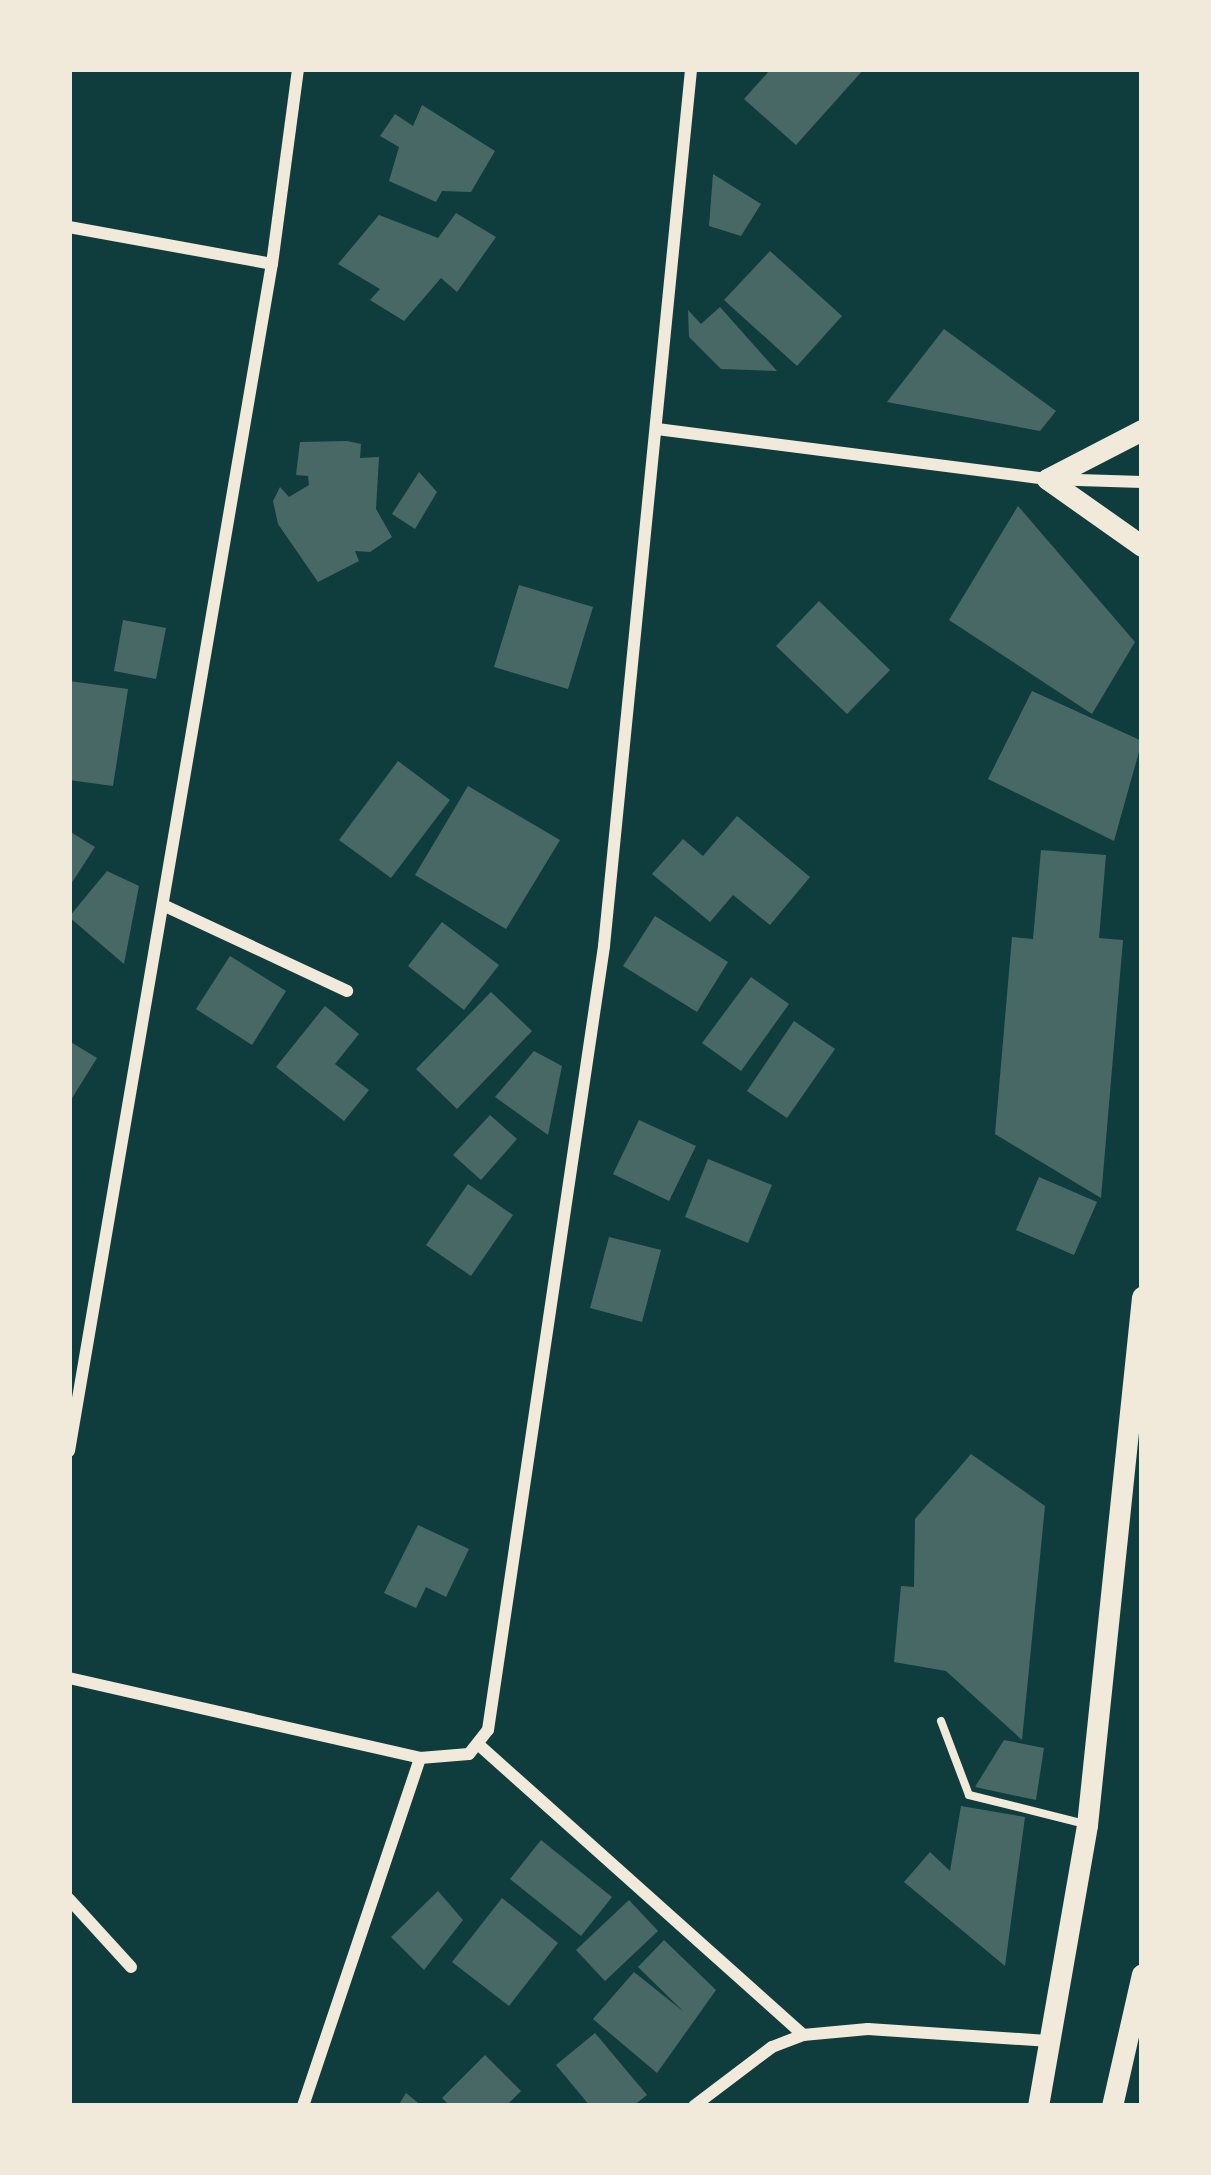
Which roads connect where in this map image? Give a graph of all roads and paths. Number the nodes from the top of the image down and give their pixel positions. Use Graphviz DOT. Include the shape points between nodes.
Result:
graph roads {
  1 [pos="298,69"];
  2 [pos="691,69"];
  3 [pos="69,227"];
  4 [pos="272,263"];
  5 [pos="657,429"];
  6 [pos="1142,430"];
  7 [pos="1047,479"];
  8 [pos="1142,482"];
  9 [pos="1142,546"];
  10 [pos="165,906"];
  11 [pos="346,991"];
  12 [pos="1142,1297"];
  13 [pos="69,1450"];
  14 [pos="69,1678"];
  15 [pos="941,1721"];
  16 [pos="478,1745"];
  17 [pos="420,1758"];
  18 [pos="1087,1825"];
  19 [pos="69,1899"];
  20 [pos="131,1967"];
  21 [pos="1142,1974"];
  22 [pos="803,2035"];
  23 [pos="1052,2041"];
  24 [pos="303,2106"];
  25 [pos="694,2106"];
  26 [pos="1038,2106"];
  27 [pos="1112,2106"];
  1 -- 4 [label="street"];
  2 -- 5 [label="street"];
  3 -- 4 [label="street"];
  4 -- 10 [label="street"];
  5 -- 7 [label="street"];
  5 -- 16 [label="street" via="601,968 491,1708"];
  6 -- 7 [label="main road"];
  7 -- 8 [label="street"];
  7 -- 9 [label="main road"];
  10 -- 11 [label="street"];
  10 -- 13 [label="street"];
  12 -- 18 [label="main road"];
  14 -- 17 [label="street"];
  15 -- 18 [label="lane" via="969,1795"];
  16 -- 17 [label="street" via="457,1758"];
  16 -- 22 [label="street"];
  17 -- 24 [label="street"];
  18 -- 23 [label="main road"];
  19 -- 20 [label="street"];
  21 -- 27 [label="main road"];
  22 -- 23 [label="street" via="868,2029"];
  22 -- 25 [label="street" via="772,2047"];
  23 -- 26 [label="main road"];
}
